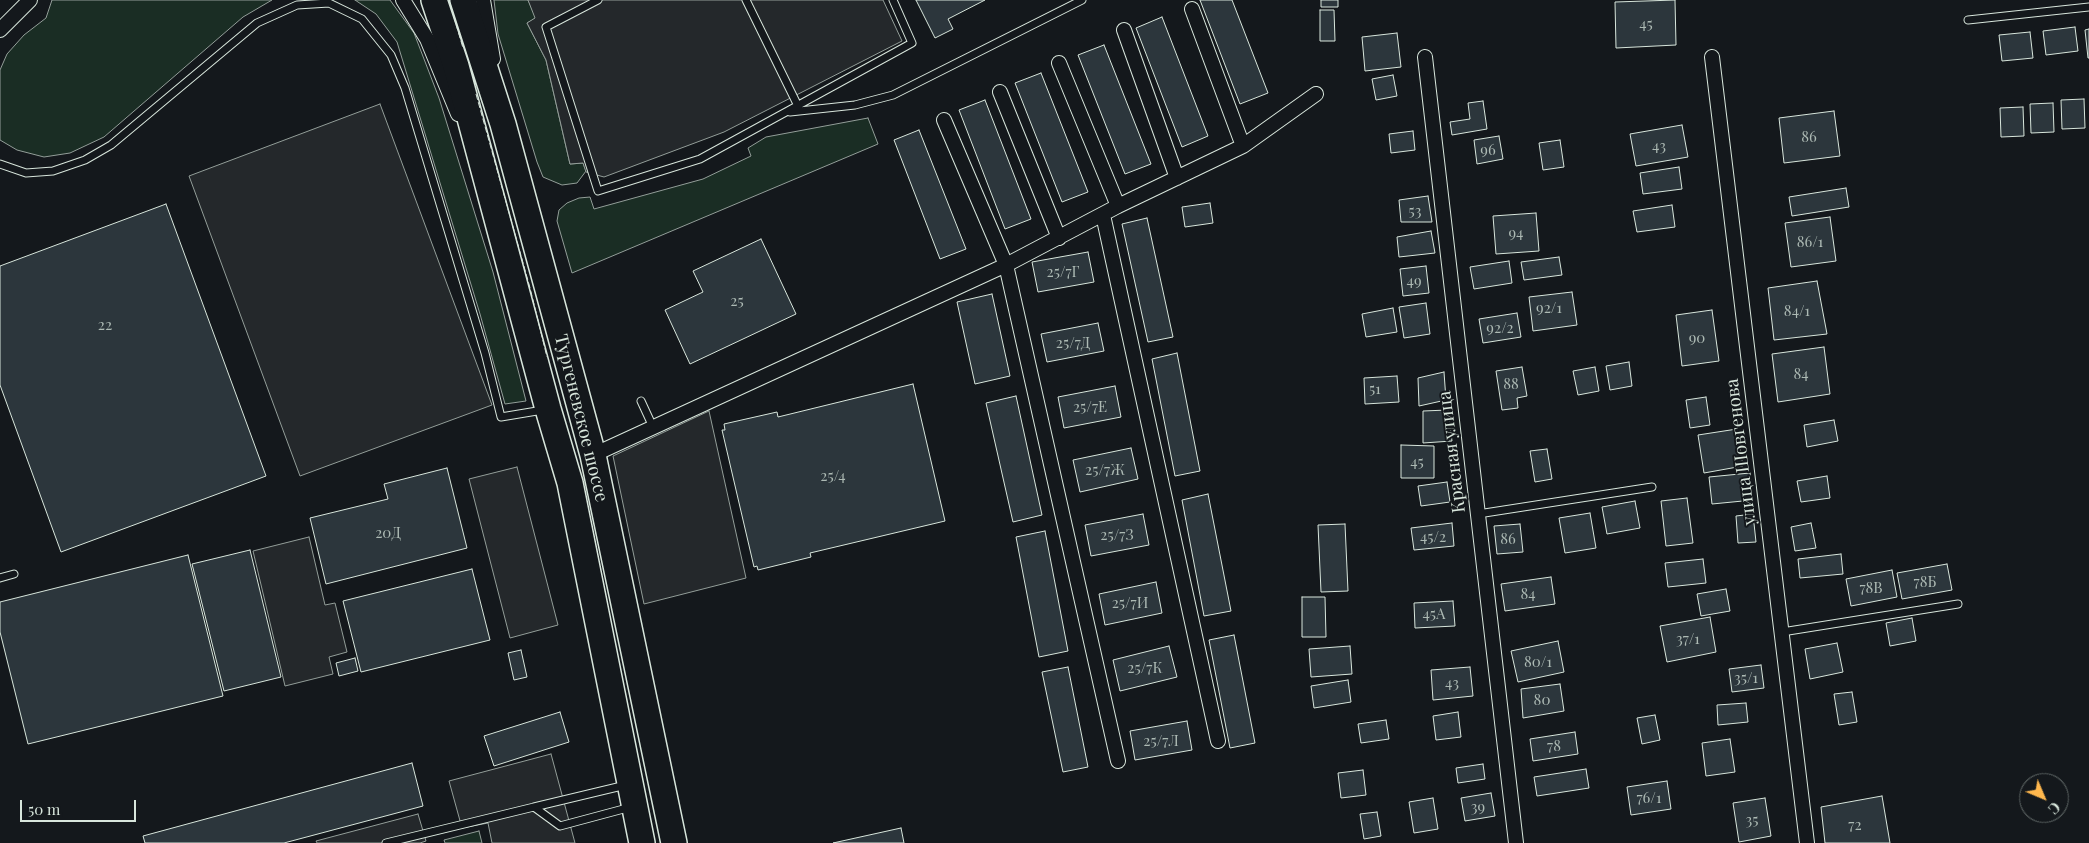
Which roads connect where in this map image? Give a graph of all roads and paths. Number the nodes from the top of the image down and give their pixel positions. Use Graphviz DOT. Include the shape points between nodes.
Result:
graph roads {
  1 [pos="403,0"];
  2 [pos="434,0"];
  3 [pos="462,0"];
  4 [pos="483,0"];
  5 [pos="598,0"];
  6 [pos="746,0"];
  7 [pos="893,0"];
  8 [pos="1082,0"];
  9 [pos="28,2"];
  10 [pos="2089,7"];
  11 [pos="1192,9"];
  12 [pos="1968,20"];
  13 [pos="0,30"];
  14 [pos="1124,30"];
  15 [pos="1425,57"];
  16 [pos="1712,57"];
  17 [pos="1059,63"];
  18 [pos="1000,92"];
  19 [pos="1316,94"];
  20 [pos="798,106"];
  21 [pos="785,112"];
  22 [pos="944,120"];
  23 [pos="503,124"];
  24 [pos="1243,146"];
  25 [pos="0,164"];
  26 [pos="485,178"];
  27 [pos="1176,178"];
  28 [pos="1118,206"];
  29 [pos="1103,215"];
  30 [pos="1059,238"];
  31 [pos="1006,265"];
  32 [pos="641,401"];
  33 [pos="548,409"];
  34 [pos="653,427"];
  35 [pos="593,455"];
  36 [pos="1652,487"];
  37 [pos="1478,514"];
  38 [pos="14,574"];
  39 [pos="0,578"];
  40 [pos="1958,604"];
  41 [pos="1782,632"];
  42 [pos="1218,741"];
  43 [pos="1118,761"];
  44 [pos="632,795"];
  45 [pos="534,807"];
  46 [pos="386,843"];
  47 [pos="642,843"];
  48 [pos="674,843"];
  49 [pos="1516,843"];
  50 [pos="1807,843"];
  1 -- 26 [label="street" via="427,39"];
  2 -- 26 [label="highway, Тургеневское шоссе" via="456,66"];
  3 -- 23 [label="highway, Тургеневское шоссе"];
  4 -- 23 [label="street"];
  5 -- 21 [label="lane" via="546,26 598,191 700,159"];
  6 -- 20 [label="lane"];
  7 -- 20 [label="lane" via="912,43"];
  8 -- 21 [label="lane" via="893,95 855,105"];
  9 -- 13 [label="street"];
  10 -- 12 [label="lane"];
  11 -- 24 [label="street"];
  14 -- 27 [label="street"];
  15 -- 37 [label="street, Красная улица"];
  16 -- 41 [label="street, улица Шовгенова"];
  17 -- 28 [label="street"];
  18 -- 30 [label="street"];
  19 -- 24 [label="street"];
  20 -- 21 [label="lane"];
  22 -- 31 [label="street"];
  23 -- 35 [label="highway, Тургеневское шоссе"];
  24 -- 27 [label="street"];
  25 -- 33 [label="lane" via="26,173 53,171 85,160 111,145 257,23 297,5 330,3 362,19 391,55 408,98 485,353 501,417"];
  26 -- 33 [label="highway, Тургеневское шоссе"];
  27 -- 28 [label="street"];
  28 -- 29 [label="street"];
  29 -- 30 [label="street"];
  29 -- 42 [label="street"];
  30 -- 31 [label="street"];
  31 -- 34 [label="street"];
  31 -- 43 [label="street"];
  32 -- 34 [label="lane"];
  33 -- 44 [label="highway, Тургеневское шоссе" via="570,483"];
  34 -- 35 [label="street"];
  35 -- 48 [label="highway, Тургеневское шоссе"];
  36 -- 37 [label="lane"];
  37 -- 49 [label="street, Красная улица"];
  38 -- 39 [label="lane"];
  40 -- 41 [label="lane"];
  41 -- 50 [label="street, улица Шовгенова"];
  44 -- 45 [label="lane"];
  44 -- 45 [label="lane" via="560,826"];
  44 -- 47 [label="highway, Тургеневское шоссе"];
  45 -- 46 [label="lane"];
}
